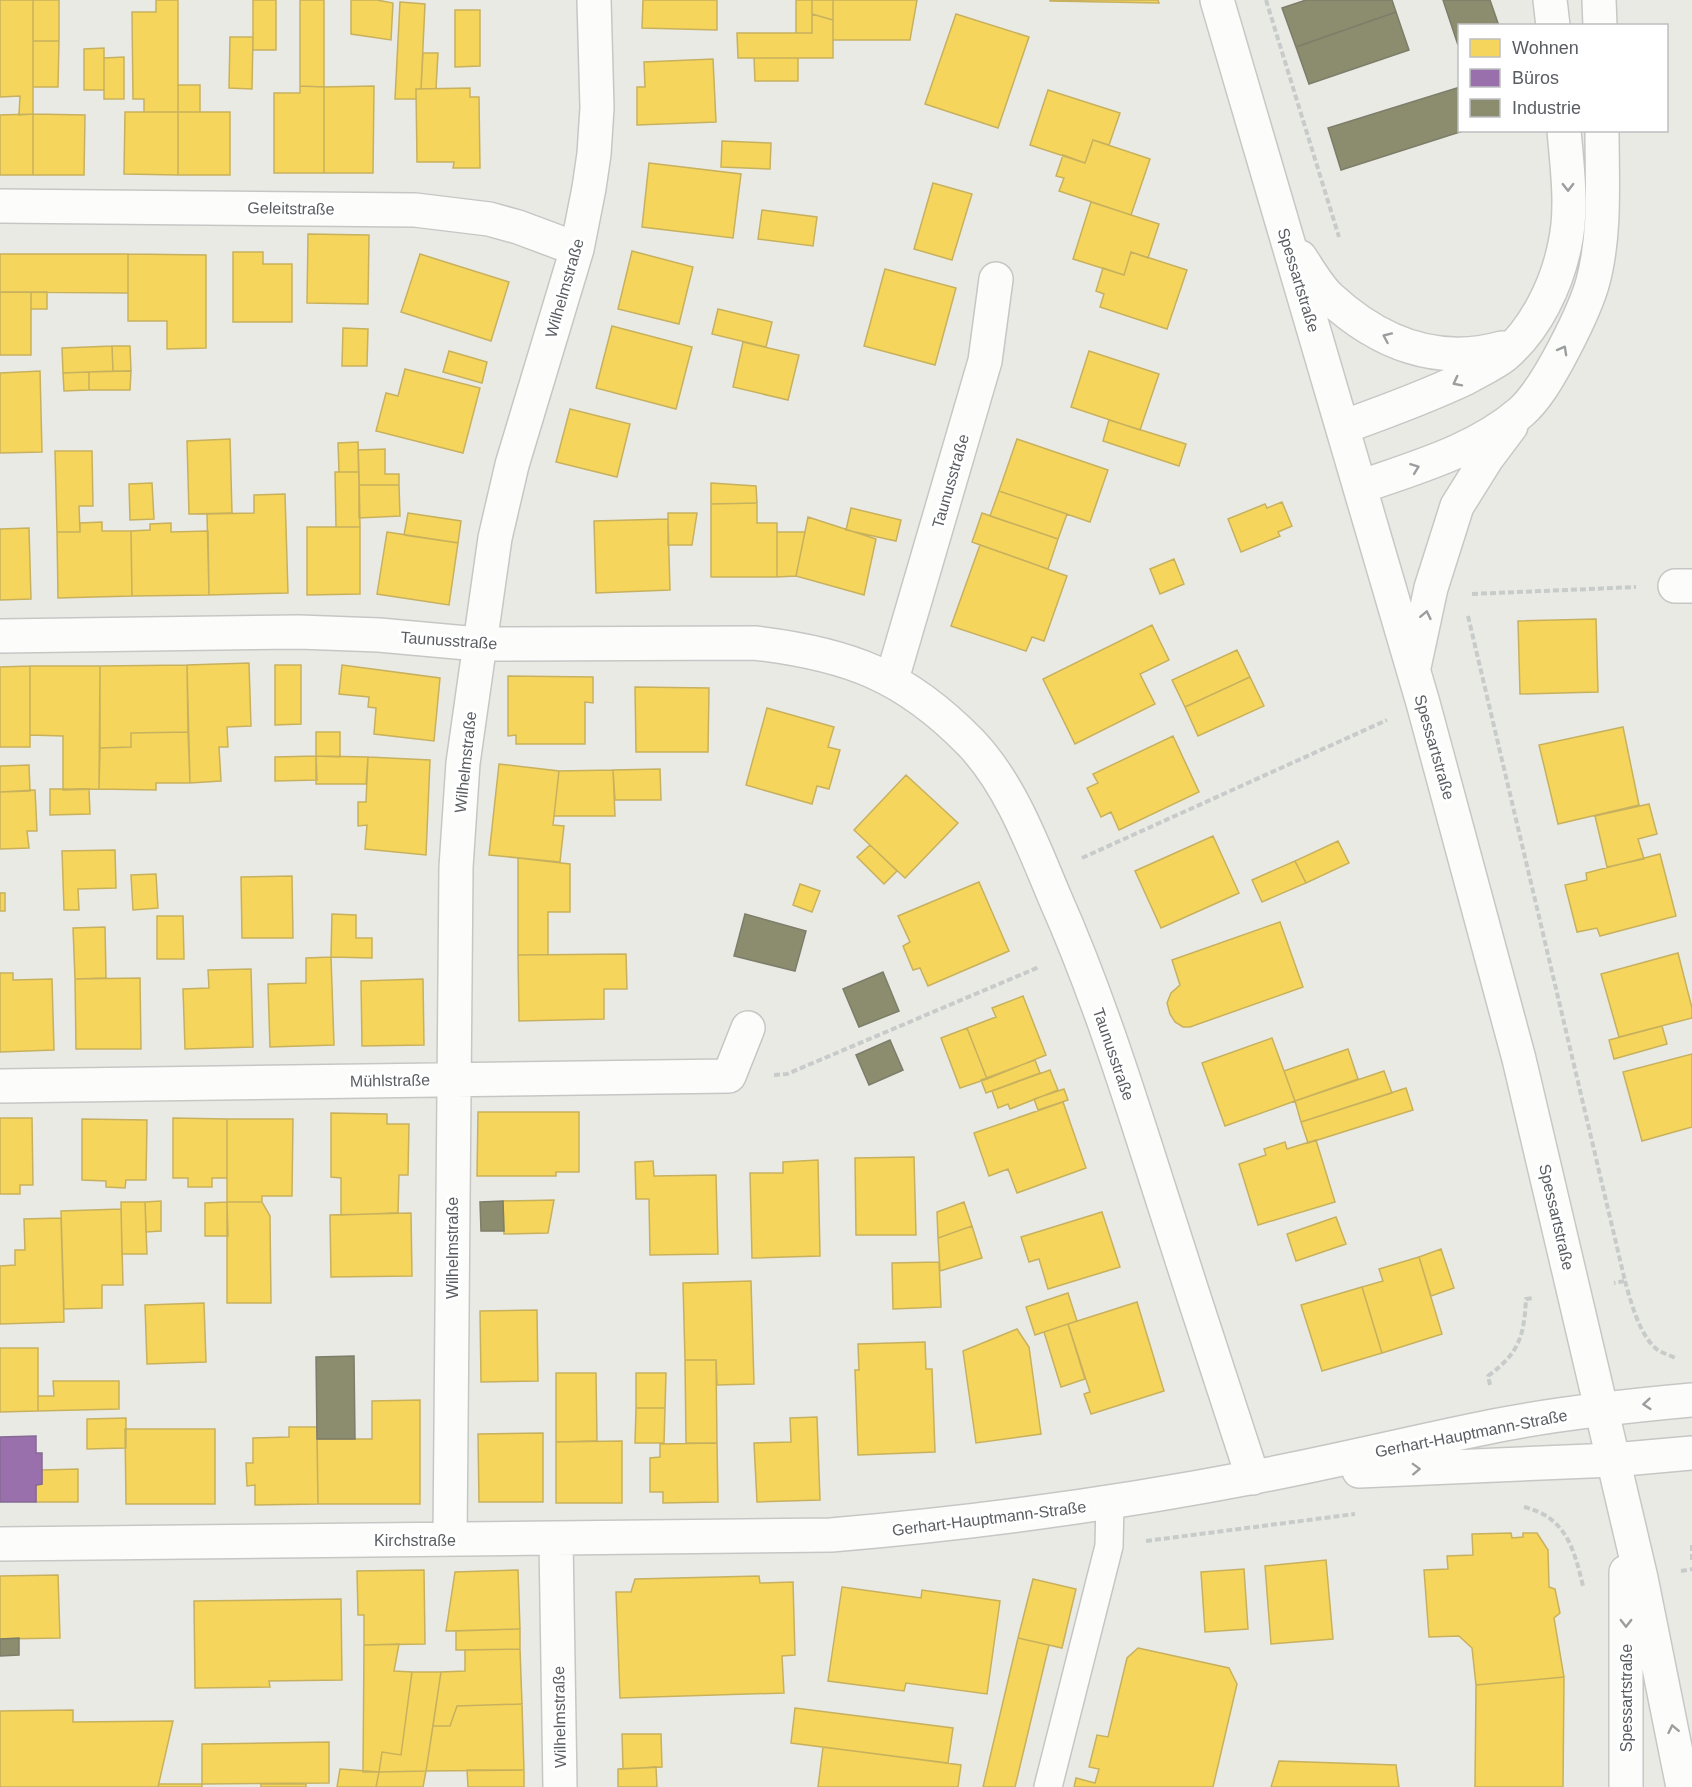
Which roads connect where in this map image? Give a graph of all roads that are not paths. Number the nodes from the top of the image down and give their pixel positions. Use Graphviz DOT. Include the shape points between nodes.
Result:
graph roads {
  1 [pos="594,0"];
  2 [pos="1217,0"];
  3 [pos="1550,0"];
  4 [pos="1599,0"];
  5 [pos="1553,24"];
  6 [pos="1600,24"];
  7 [pos="1564,132"];
  8 [pos="1602,132"];
  9 [pos="0,206"];
  10 [pos="1286,239"];
  11 [pos="577,249"];
  12 [pos="996,279"];
  13 [pos="1523,336"];
  14 [pos="1522,411"];
  15 [pos="1343,427"];
  16 [pos="1360,487"];
  17 [pos="0,636"];
  18 [pos="478,644"];
  19 [pos="1413,672"];
  20 [pos="892,679"];
  21 [pos="748,1028"];
  22 [pos="454,1079"];
  23 [pos="0,1086"];
  24 [pos="1692,1400"];
  25 [pos="1601,1408"];
  26 [pos="1692,1453"];
  27 [pos="1613,1460"];
  28 [pos="1253,1478"];
  29 [pos="1110,1502"];
  30 [pos="1622,1502"];
  31 [pos="831,1535"];
  32 [pos="450,1539"];
  33 [pos="556,1540"];
  34 [pos="0,1544"];
  35 [pos="560,1787"];
  36 [pos="1048,1787"];
  37 [pos="1626,1787"];
  38 [pos="1683,1787"];
  1 -- 11 [label="street, Wilhelmstraße" via="594,154"];
  2 -- 10 [label="street, Spessartstraße"];
  3 -- 5 [label="street"];
  4 -- 6 [label="street"];
  7 -- 13 [label="street, one-way" via="1566,243 1547,297"];
  14 -- 8 [label="street, one-way" via="1562,353 1592,285 1602,219"];
  9 -- 11 [label="street, Geleitstraße" via="415,210 489,219"];
  13 -- 10 [label="street, one-way" via="1505,347 1456,356 1402,344 1368,329 1329,296"];
  10 -- 15 [label="street, Spessartstraße"];
  11 -- 18 [label="street, Wilhelmstraße" via="512,465 495,538"];
  12 -- 20 [label="street, Taunusstraße" via="985,361"];
  13 -- 15 [label="street, one-way" via="1504,356 1463,379"];
  16 -- 14 [label="street, one-way" via="1457,451"];
  19 -- 14 [label="street, one-way" via="1431,588 1457,506"];
  15 -- 16 [label="street, Spessartstraße"];
  16 -- 19 [label="street, Spessartstraße"];
  17 -- 18 [label="street, Taunusstraße" via="299,632"];
  18 -- 20 [label="street, Taunusstraße" via="755,643 801,648"];
  18 -- 22 [label="street, Wilhelmstraße" via="463,763 456,867"];
  19 -- 25 [label="street, Spessartstraße" via="1520,1059"];
  20 -- 28 [label="street, Taunusstraße" via="924,700 977,751 1015,810 1046,875 1078,950 1131,1101"];
  21 -- 22 [label="street, Mühlstraße" via="729,1076"];
  22 -- 23 [label="street, Mühlstraße"];
  22 -- 32 [label="street, Wilhelmstraße"];
  24 -- 25 [label="street, Gerhart-Hauptmann-Straße, one-way"];
  25 -- 27 [label="street, Spessartstraße"];
  25 -- 28 [label="street, Gerhart-Hauptmann-Straße" via="1495,1426"];
  26 -- 27 [label="street, Gerhart-Hauptmann-Straße"];
  28 -- 27 [label="street, Gerhart-Hauptmann-Straße, one-way"];
  27 -- 30 [label="street, Spessartstraße"];
  28 -- 29 [label="street, Gerhart-Hauptmann-Straße"];
  29 -- 31 [label="street, Gerhart-Hauptmann-Straße" via="939,1526"];
  29 -- 36 [label="lane" via="1109,1546"];
  30 -- 37 [label="street, Spessartstraße, one-way"];
  38 -- 30 [label="street, Spessartstraße, one-way"];
  31 -- 33 [label="street, Kirchstraße"];
  32 -- 33 [label="street, Kirchstraße"];
  32 -- 34 [label="street, Kirchstraße"];
  33 -- 35 [label="street, Wilhelmstraße"];
}
